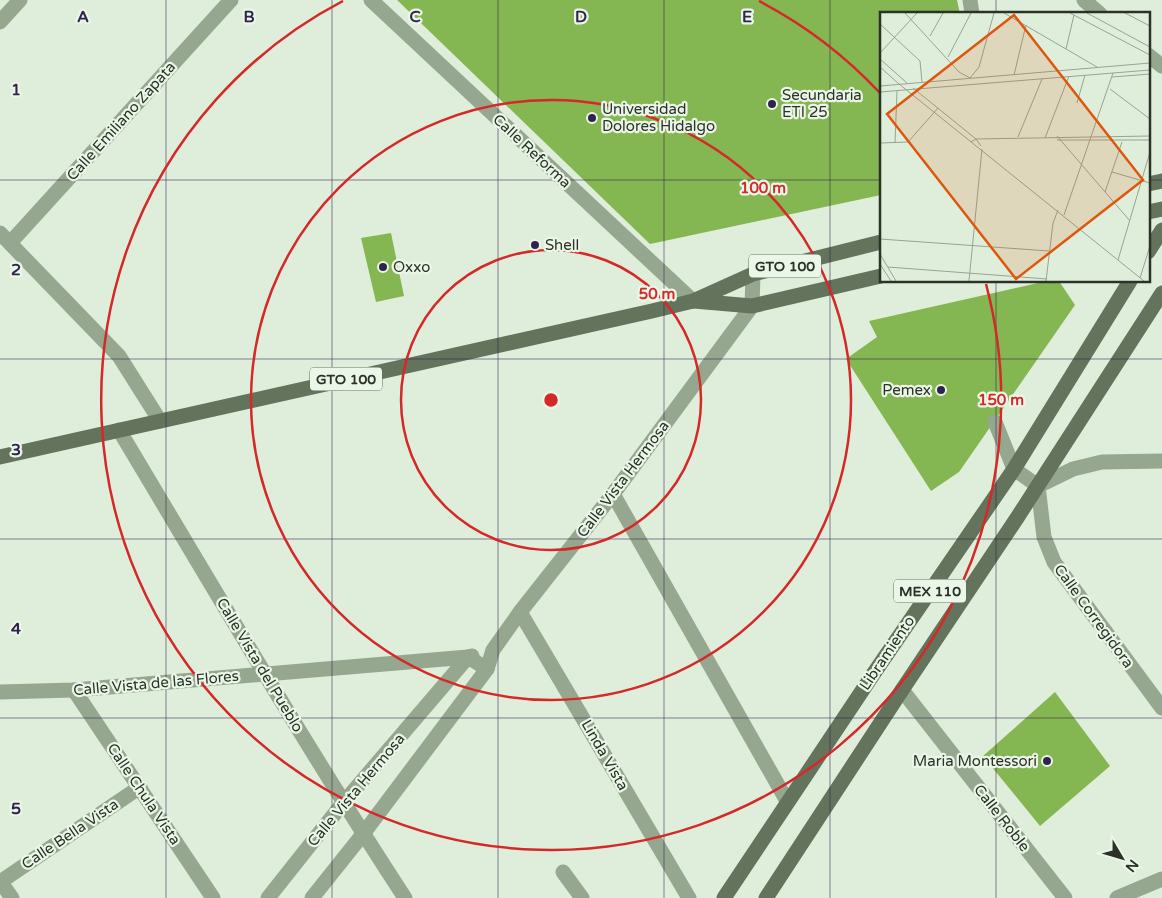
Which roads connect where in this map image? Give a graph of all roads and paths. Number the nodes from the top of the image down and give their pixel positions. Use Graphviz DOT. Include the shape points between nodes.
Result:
graph roads {
  1 [pos="20,0"];
  2 [pos="231,0"];
  3 [pos="371,0"];
  4 [pos="1084,0"];
  5 [pos="1098,12"];
  6 [pos="0,22"];
  7 [pos="1150,56"];
  8 [pos="1162,66"];
  9 [pos="1162,230"];
  10 [pos="5,238"];
  11 [pos="880,242"];
  12 [pos="1150,249"];
  13 [pos="753,274"];
  14 [pos="880,276"];
  15 [pos="1129,282"];
  16 [pos="1162,293"];
  17 [pos="692,301"];
  18 [pos="752,306"];
  19 [pos="160,421"];
  20 [pos="995,422"];
  21 [pos="119,430"];
  22 [pos="0,457"];
  23 [pos="1162,461"];
  24 [pos="1014,469"];
  25 [pos="1038,486"];
  26 [pos="613,494"];
  27 [pos="520,612"];
  28 [pos="493,650"];
  29 [pos="468,657"];
  30 [pos="487,669"];
  31 [pos="265,673"];
  32 [pos="74,690"];
  33 [pos="902,690"];
  34 [pos="0,692"];
  35 [pos="1162,708"];
  36 [pos="140,787"];
  37 [pos="787,801"];
  38 [pos="344,802"];
  39 [pos="363,834"];
  40 [pos="563,872"];
  41 [pos="1162,879"];
  42 [pos="0,881"];
  43 [pos="12,898"];
  44 [pos="213,898"];
  45 [pos="268,898"];
  46 [pos="312,898"];
  47 [pos="405,898"];
  48 [pos="582,898"];
  49 [pos="689,898"];
  50 [pos="724,898"];
  51 [pos="766,898"];
  52 [pos="1065,898"];
  53 [pos="1117,898"];
  1 -- 6 [label="street"];
  2 -- 10 [label="street, Calle Emiliano Zapata"];
  3 -- 17 [label="street, Calle Reforma"];
  4 -- 5 [label="street"];
  7 -- 8 [label="street"];
  9 -- 12 [label="main road"];
  10 -- 19 [label="street" via="119,356"];
  11 -- 13 [label="main road, GTO 100"];
  13 -- 17 [label="main road, GTO 100"];
  13 -- 18 [label="street"];
  14 -- 18 [label="main road, GTO 100"];
  15 -- 24 [label="main road, Libramiento / MEX 110"];
  16 -- 25 [label="main road, MEX 110"];
  17 -- 18 [label="main road, GTO 100"];
  17 -- 19 [label="main road, GTO 100"];
  18 -- 26 [label="street, Calle Vista Hermosa"];
  19 -- 21 [label="main road, GTO 100"];
  20 -- 24 [label="street"];
  21 -- 22 [label="main road, GTO 100"];
  21 -- 31 [label="street, Calle Vista del Pueblo"];
  23 -- 25 [label="street" via="1102,462 1073,469"];
  24 -- 25 [label="street"];
  24 -- 37 [label="main road, Libramiento / MEX 110"];
  25 -- 33 [label="main road, MEX 110"];
  25 -- 35 [label="street, Calle Corregidora" via="1044,537 1054,562"];
  26 -- 27 [label="street, Calle Vista Hermosa"];
  26 -- 37 [label="street"];
  27 -- 28 [label="street, Calle Vista Hermosa"];
  27 -- 49 [label="street, Linda Vista"];
  28 -- 29 [label="street"];
  28 -- 30 [label="street, Calle Vista Hermosa"];
  29 -- 30 [label="street"];
  29 -- 31 [label="street, Calle Vista de las Flores"];
  29 -- 38 [label="street, Calle Vista Hermosa"];
  30 -- 39 [label="street, Calle Vista Hermosa"];
  31 -- 32 [label="street, Calle Vista de las Flores"];
  31 -- 38 [label="street, Calle Vista del Pueblo"];
  32 -- 34 [label="street, Calle Vista de las Flores"];
  32 -- 36 [label="street, Calle Chula Vista"];
  33 -- 51 [label="main road, MEX 110"];
  33 -- 52 [label="street, Calle Roble"];
  36 -- 42 [label="street, Calle Bella Vista"];
  36 -- 44 [label="street, Calle Chula Vista"];
  37 -- 50 [label="main road, Libramiento / MEX 110"];
  38 -- 39 [label="street, Calle Vista del Pueblo"];
  38 -- 45 [label="street, Calle Vista Hermosa"];
  39 -- 46 [label="street, Calle Vista Hermosa"];
  39 -- 47 [label="street, Calle Vista del Pueblo"];
  40 -- 48 [label="street"];
  41 -- 53 [label="street"];
  42 -- 43 [label="street"];
}
